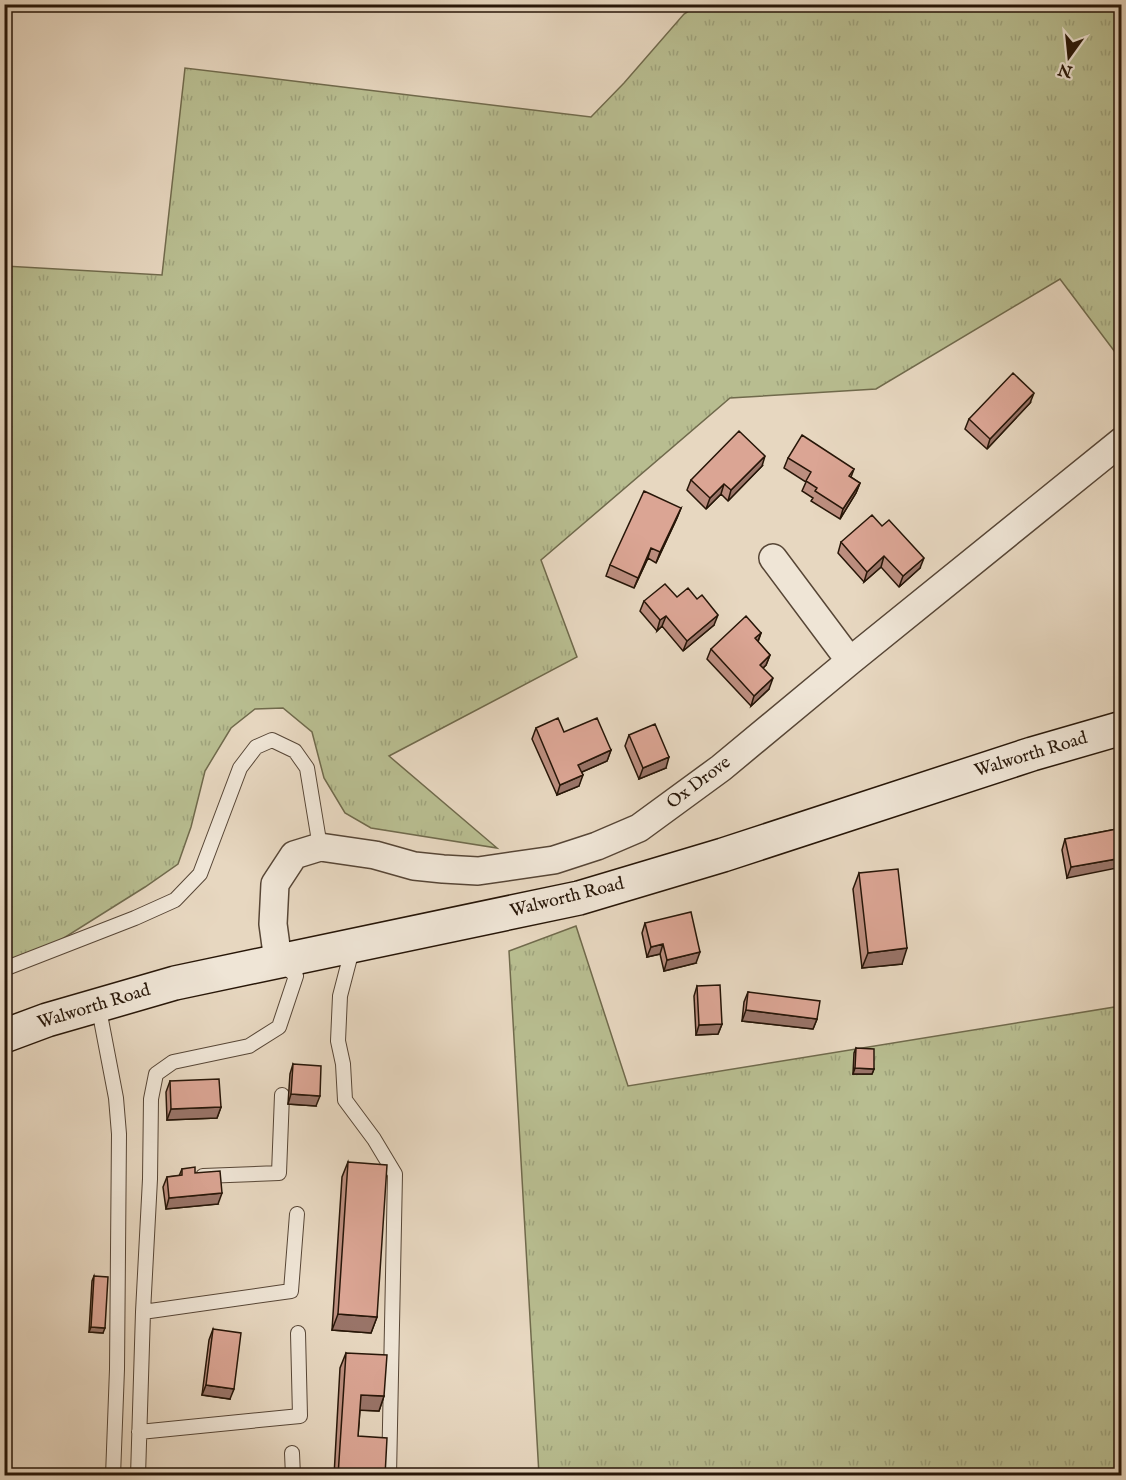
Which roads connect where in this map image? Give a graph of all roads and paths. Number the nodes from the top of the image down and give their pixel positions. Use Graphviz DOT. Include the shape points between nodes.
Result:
graph roads {
  1 [pos="1122,441"];
  2 [pos="773,558"];
  3 [pos="850,661"];
  4 [pos="1122,728"];
  5 [pos="320,847"];
  6 [pos="353,946"];
  7 [pos="279,961"];
  8 [pos="4,969"];
  9 [pos="99,1004"];
  10 [pos="4,1036"];
  11 [pos="282,1095"];
  12 [pos="185,1177"];
  13 [pos="297,1214"];
  14 [pos="143,1312"];
  15 [pos="298,1333"];
  16 [pos="139,1432"];
  17 [pos="292,1453"];
  18 [pos="113,1476"];
  19 [pos="138,1476"];
  20 [pos="293,1476"];
  21 [pos="388,1476"];
  1 -- 3 [label="street, Ox Drove"];
  2 -- 3 [label="street"];
  3 -- 5 [label="street, Ox Drove" via="721,768 639,828 597,846 554,860 478,871 414,866 375,855"];
  4 -- 6 [label="street, Walworth Road" via="579,898"];
  5 -- 7 [label="street, Ox Drove" via="294,855 275,884 273,924"];
  5 -- 8 [label="lane" via="308,768 295,751 272,740 256,747 240,768 200,874 175,900"];
  6 -- 7 [label="street, Walworth Road"];
  6 -- 21 [label="lane" via="340,996 338,1041 345,1100 395,1174"];
  7 -- 9 [label="street, Walworth Road"];
  7 -- 14 [label="lane" via="296,976 279,1027 249,1046 173,1062 156,1074 151,1099 156,1178"];
  9 -- 10 [label="street, Walworth Road"];
  9 -- 18 [label="lane" via="119,1134"];
  11 -- 12 [label="lane" via="279,1173"];
  13 -- 14 [label="lane" via="291,1291"];
  14 -- 16 [label="lane"];
  15 -- 16 [label="lane" via="300,1416"];
  16 -- 19 [label="lane"];
  17 -- 20 [label="lane"];
}
